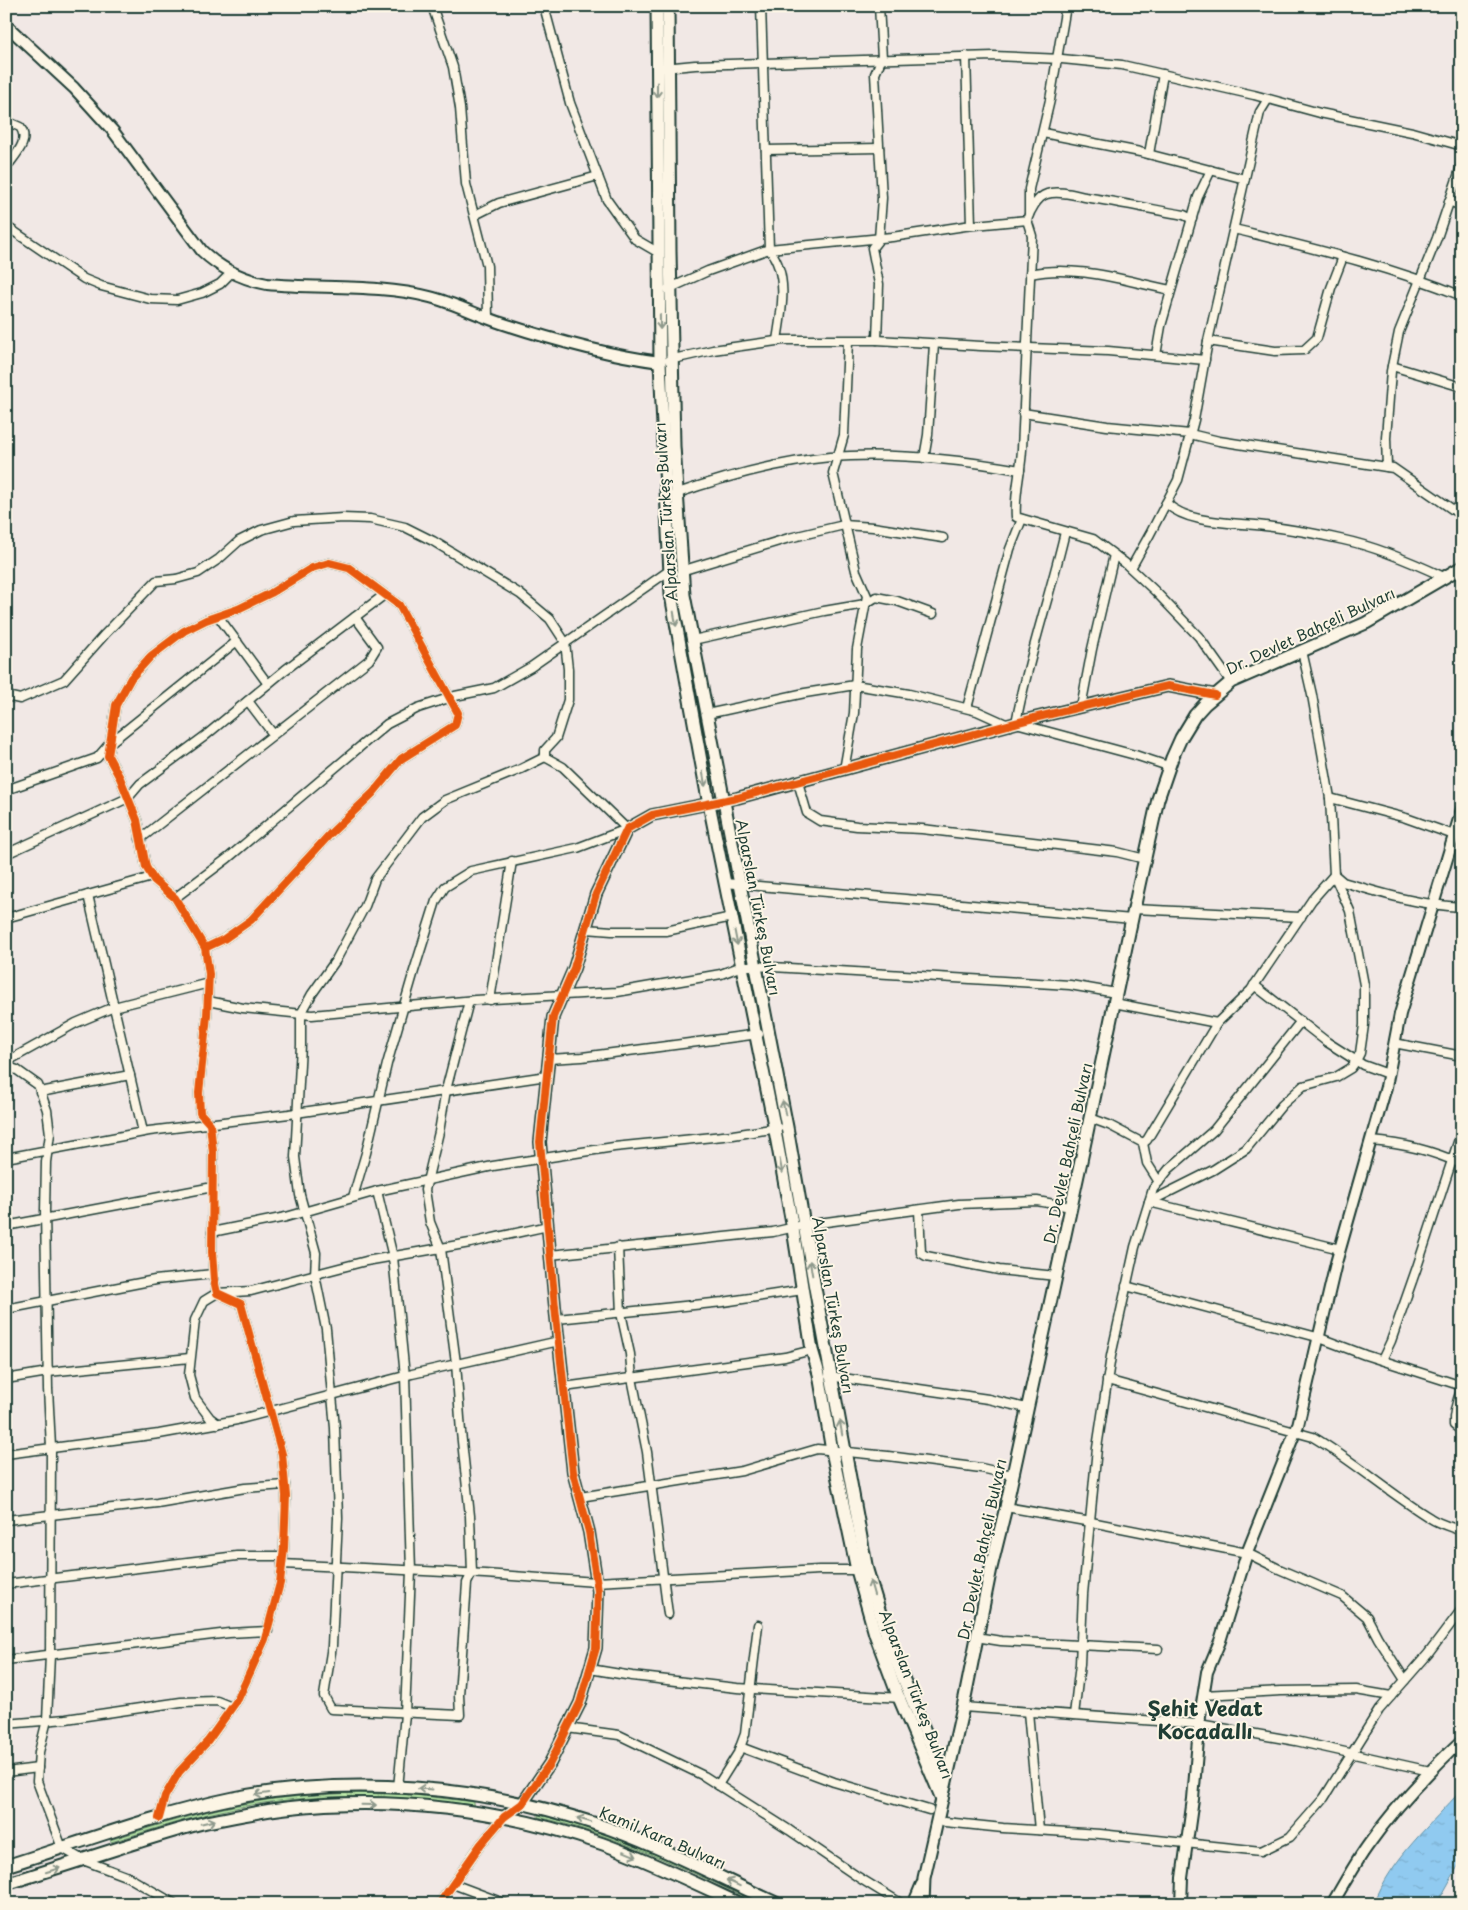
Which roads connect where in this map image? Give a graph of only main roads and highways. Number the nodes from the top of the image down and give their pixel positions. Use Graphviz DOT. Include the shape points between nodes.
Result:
graph roads {
  1 [pos="657,6"];
  2 [pos="668,6"];
  3 [pos="663,68"];
  4 [pos="672,494"];
  5 [pos="1462,567"];
  6 [pos="676,570"];
  7 [pos="799,1227"];
  8 [pos="862,1570"];
  9 [pos="942,1799"];
  10 [pos="7,1866"];
  11 [pos="924,1878"];
  12 [pos="6,1884"];
  13 [pos="925,1900"];
  14 [pos="740,1904"];
  15 [pos="778,1904"];
  16 [pos="914,1904"];
  1 -- 3 [label="main road, Alparslan Türkeş Bulvarı"];
  2 -- 3 [label="main road, Alparslan Türkeş Bulvarı"];
  3 -- 4 [label="main road, Alparslan Türkeş Bulvarı" via="672,360"];
  3 -- 4 [label="main road, Alparslan Türkeş Bulvarı, one-way" via="660,362"];
  4 -- 6 [label="main road, Alparslan Türkeş Bulvarı"];
  5 -- 9 [label="main road, Dr. Devlet Bahçeli Bulvarı" via="1373,620 1231,682 1195,715 1168,766 1158,799"];
  7 -- 6 [label="main road, Alparslan Türkeş Bulvarı, one-way" via="787,1128 693,640"];
  6 -- 7 [label="main road, Alparslan Türkeş Bulvarı, one-way" via="671,595 710,804 774,1128"];
  8 -- 7 [label="main road, Alparslan Türkeş Bulvarı, one-way" via="845,1452"];
  7 -- 8 [label="main road, Alparslan Türkeş Bulvarı" via="803,1290 812,1350 832,1451"];
  8 -- 9 [label="main road, Alparslan Türkeş Bulvarı" via="875,1634 906,1698"];
  9 -- 11 [label="main road, Dr. Devlet Bahçeli Bulvarı"];
  15 -- 10 [label="main road, Kamil Kara Bulvarı, one-way" via="643,1841 586,1821 463,1793 398,1788 277,1792 216,1802"];
  11 -- 13 [label="main road, Dr. Devlet Bahçeli Bulvarı"];
  11 -- 16 [label="main road"];
  12 -- 14 [label="main road, Kamil Kara Bulvarı, one-way" via="198,1825 285,1808 330,1804 387,1805 453,1809 545,1826 639,1858"];
}
